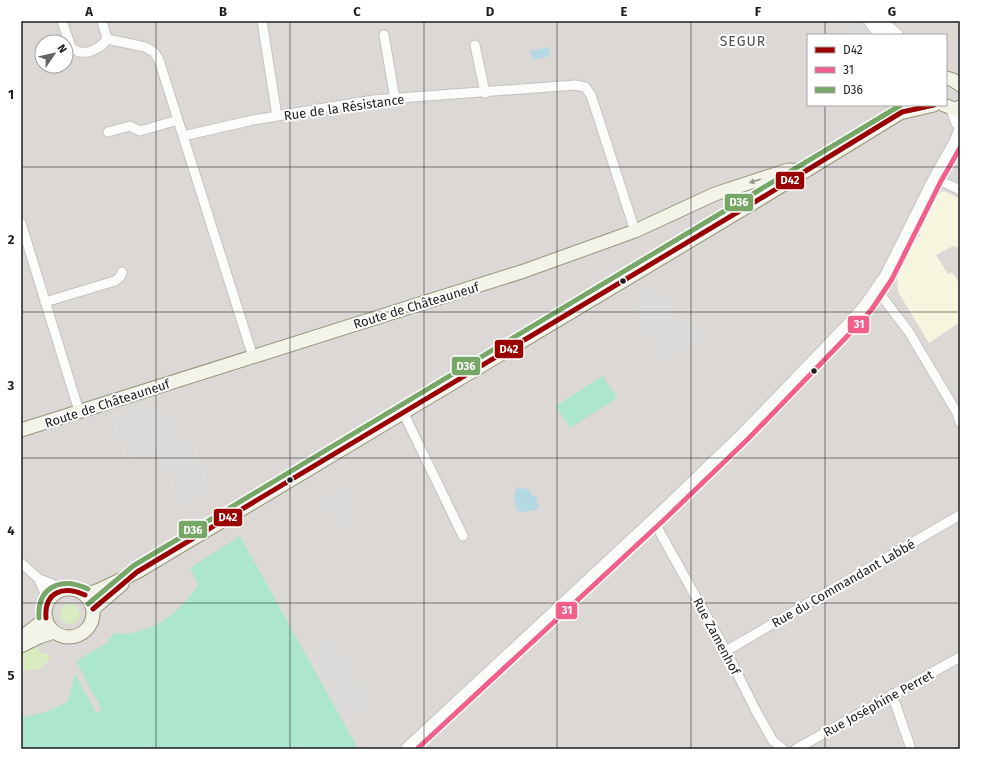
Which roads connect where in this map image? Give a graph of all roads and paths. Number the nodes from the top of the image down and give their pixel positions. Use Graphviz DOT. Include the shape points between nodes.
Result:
graph roads {
  1 [pos="62,21"];
  2 [pos="102,21"];
  3 [pos="262,21"];
  4 [pos="870,21"];
  5 [pos="880,21"];
  6 [pos="879,34"];
  7 [pos="896,34"];
  8 [pos="384,35"];
  9 [pos="107,39"];
  10 [pos="475,46"];
  11 [pos="485,92"];
  12 [pos="395,99"];
  13 [pos="911,106"];
  14 [pos="929,106"];
  15 [pos="952,107"];
  16 [pos="902,112"];
  17 [pos="277,116"];
  18 [pos="178,120"];
  19 [pos="960,126"];
  20 [pos="960,130"];
  21 [pos="108,132"];
  22 [pos="183,136"];
  23 [pos="806,171"];
  24 [pos="935,178"];
  25 [pos="960,190"];
  26 [pos="21,223"];
  27 [pos="635,231"];
  28 [pos="122,272"];
  29 [pos="877,290"];
  30 [pos="45,302"];
  31 [pos="253,357"];
  32 [pos="79,411"];
  33 [pos="403,412"];
  34 [pos="960,422"];
  35 [pos="21,430"];
  36 [pos="960,516"];
  37 [pos="653,520"];
  38 [pos="463,536"];
  39 [pos="21,563"];
  40 [pos="137,572"];
  41 [pos="39,579"];
  42 [pos="65,589"];
  43 [pos="85,595"];
  44 [pos="48,601"];
  45 [pos="93,609"];
  46 [pos="46,618"];
  47 [pos="54,632"];
  48 [pos="21,638"];
  49 [pos="21,646"];
  50 [pos="726,651"];
  51 [pos="960,657"];
  52 [pos="892,694"];
  53 [pos="421,744"];
  54 [pos="407,749"];
  55 [pos="784,749"];
  56 [pos="796,749"];
  57 [pos="911,749"];
  1 -- 9 [label="street" via="71,47 80,52 103,46"];
  2 -- 9 [label="street"];
  3 -- 17 [label="street"];
  4 -- 6 [label="street"];
  5 -- 7 [label="street"];
  8 -- 12 [label="street"];
  9 -- 18 [label="street" via="145,47 154,52"];
  10 -- 11 [label="street"];
  11 -- 12 [label="street, Rue de la Résistance"];
  11 -- 27 [label="street, Rue de la Résistance" via="585,87 594,102"];
  12 -- 17 [label="street, Rue de la Résistance" via="373,100"];
  13 -- 16 [label="main road"];
  14 -- 16 [label="main road"];
  15 -- 19 [label="street"];
  16 -- 23 [label="main road"];
  17 -- 22 [label="street, Rue de la Résistance"];
  18 -- 21 [label="street" via="140,131 130,126"];
  18 -- 22 [label="street"];
  20 -- 24 [label="street"];
  22 -- 31 [label="street"];
  23 -- 27 [label="main road, Route de Châteauneuf, one-way" via="788,170 715,194"];
  23 -- 33 [label="main road"];
  24 -- 25 [label="street"];
  24 -- 29 [label="street"];
  26 -- 30 [label="street"];
  27 -- 31 [label="main road, Route de Châteauneuf" via="524,271"];
  28 -- 30 [label="street" via="115,281"];
  29 -- 34 [label="street" via="909,332"];
  29 -- 37 [label="street" via="854,319 744,434"];
  30 -- 32 [label="street"];
  31 -- 32 [label="main road, Route de Châteauneuf"];
  32 -- 35 [label="main road, Route de Châteauneuf"];
  33 -- 38 [label="street"];
  33 -- 40 [label="main road"];
  36 -- 50 [label="street, Rue du Commandant Labbé"];
  37 -- 50 [label="street, Rue Zamenhof"];
  37 -- 53 [label="street"];
  39 -- 41 [label="street"];
  40 -- 43 [label="main road"];
  40 -- 45 [label="main road"];
  41 -- 42 [label="street"];
  41 -- 44 [label="street"];
  42 -- 43 [label="main road" via="72,589"];
  42 -- 44 [label="main road"];
  43 -- 45 [label="main road"];
  44 -- 46 [label="main road"];
  45 -- 47 [label="main road" via="92,622 83,634 68,638"];
  46 -- 47 [label="main road"];
  46 -- 48 [label="main road"];
  47 -- 49 [label="main road"];
  50 -- 55 [label="street, Rue Zamenhof" via="773,741"];
  51 -- 52 [label="street, Rue Joséphine Perret"];
  52 -- 56 [label="street, Rue Joséphine Perret"];
  52 -- 57 [label="street"];
  53 -- 54 [label="street"];
}
